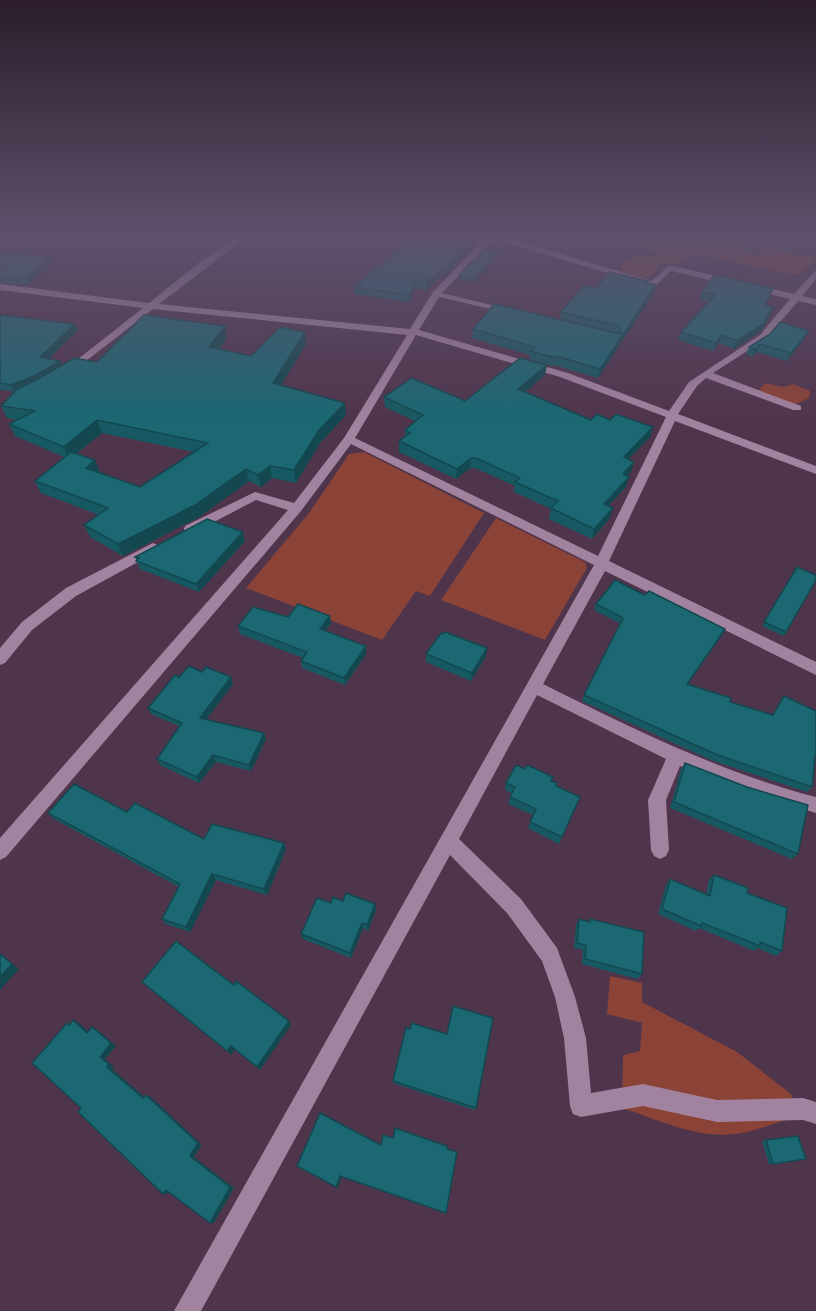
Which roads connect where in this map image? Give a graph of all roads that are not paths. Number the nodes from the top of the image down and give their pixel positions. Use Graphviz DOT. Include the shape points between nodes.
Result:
graph roads {
  1 [pos="87,297"];
  2 [pos="163,297"];
  3 [pos="434,297"];
  4 [pos="449,297"];
  5 [pos="795,297"];
  6 [pos="816,302"];
  7 [pos="153,305"];
  8 [pos="516,313"];
  9 [pos="413,331"];
  10 [pos="705,374"];
  11 [pos="62,375"];
  12 [pos="797,408"];
  13 [pos="673,416"];
  14 [pos="349,439"];
  15 [pos="816,470"];
  16 [pos="297,508"];
  17 [pos="182,533"];
  18 [pos="161,544"];
  19 [pos="602,563"];
  20 [pos="0,659"];
  21 [pos="816,669"];
  22 [pos="534,686"];
  23 [pos="675,756"];
  24 [pos="816,805"];
  25 [pos="448,841"];
  26 [pos="660,850"];
  27 [pos="0,851"];
  28 [pos="816,1113"];
  29 [pos="187,1311"];
  1 -- 7 [label="street"];
  2 -- 7 [label="street"];
  3 -- 9 [label="street"];
  4 -- 8 [label="street"];
  5 -- 6 [label="street"];
  5 -- 10 [label="street" via="763,337"];
  7 -- 9 [label="street"];
  7 -- 11 [label="street"];
  9 -- 13 [label="street" via="564,375"];
  9 -- 14 [label="street"];
  10 -- 12 [label="street"];
  10 -- 13 [label="street" via="693,384"];
  13 -- 15 [label="street"];
  13 -- 19 [label="street"];
  14 -- 16 [label="street"];
  14 -- 19 [label="street"];
  16 -- 17 [label="street" via="255,496"];
  16 -- 27 [label="street"];
  18 -- 20 [label="street" via="71,592 27,626"];
  19 -- 21 [label="street"];
  19 -- 22 [label="street"];
  22 -- 23 [label="street"];
  22 -- 25 [label="street"];
  23 -- 24 [label="street" via="780,797"];
  23 -- 26 [label="street" via="657,800"];
  25 -- 28 [label="street" via="514,906 550,955 575,1038 581,1106 643,1095 717,1111 803,1109"];
  25 -- 29 [label="street"];
}
